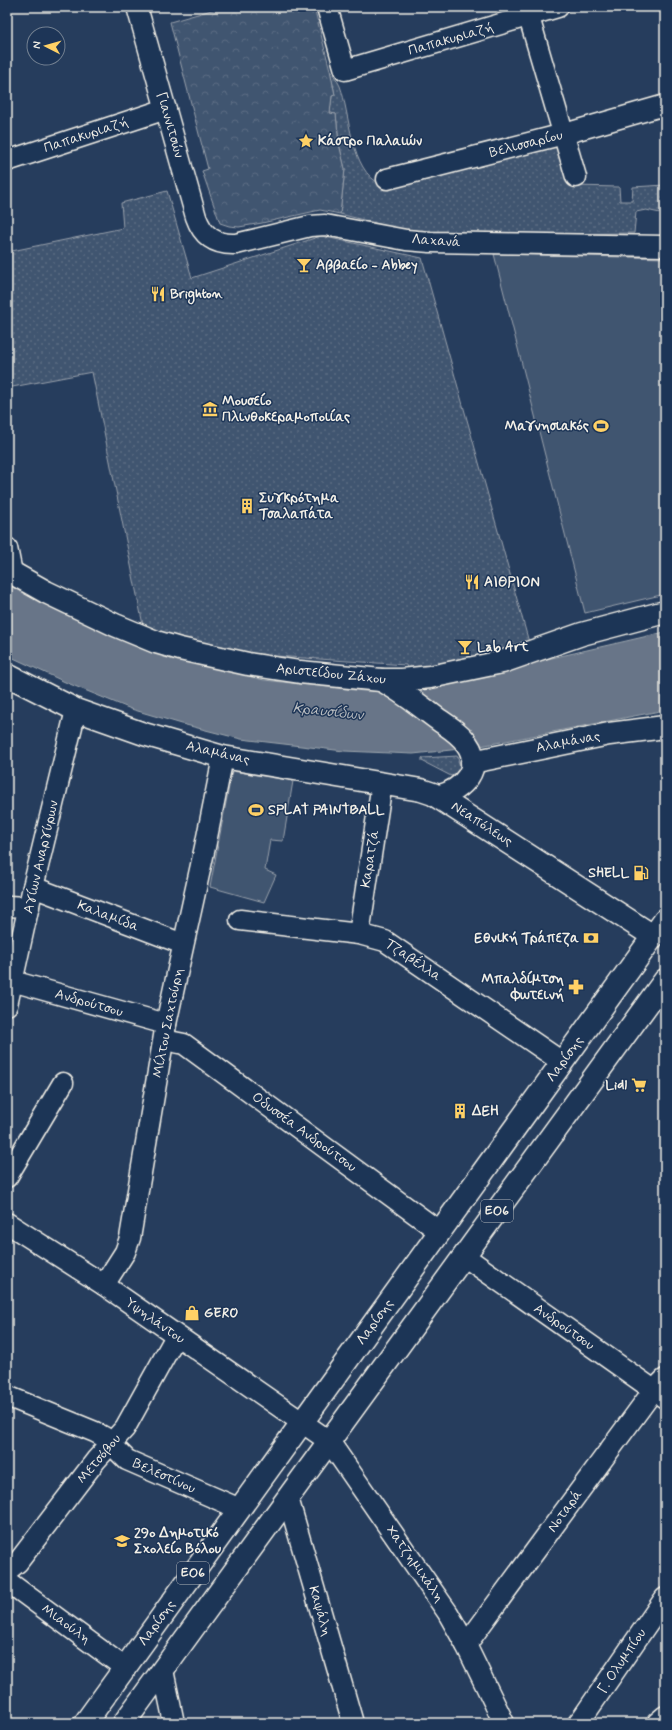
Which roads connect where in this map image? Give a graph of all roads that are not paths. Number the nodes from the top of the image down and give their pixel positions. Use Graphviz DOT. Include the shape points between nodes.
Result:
graph roads {
  1 [pos="138,7"];
  2 [pos="327,7"];
  3 [pos="558,7"];
  4 [pos="527,11"];
  5 [pos="665,105"];
  6 [pos="166,108"];
  7 [pos="564,134"];
  8 [pos="7,161"];
  9 [pos="576,177"];
  10 [pos="386,179"];
  11 [pos="211,239"];
  12 [pos="665,246"];
  13 [pos="7,548"];
  14 [pos="10,572"];
  15 [pos="665,612"];
  16 [pos="7,675"];
  17 [pos="381,680"];
  18 [pos="76,710"];
  19 [pos="665,726"];
  20 [pos="471,755"];
  21 [pos="223,757"];
  22 [pos="382,784"];
  23 [pos="440,796"];
  24 [pos="33,887"];
  25 [pos="7,906"];
  26 [pos="29,907"];
  27 [pos="240,920"];
  28 [pos="659,928"];
  29 [pos="359,934"];
  30 [pos="183,944"];
  31 [pos="665,980"];
  32 [pos="12,981"];
  33 [pos="7,1005"];
  34 [pos="165,1032"];
  35 [pos="562,1062"];
  36 [pos="63,1083"];
  37 [pos="7,1177"];
  38 [pos="7,1223"];
  39 [pos="440,1232"];
  40 [pos="464,1256"];
  41 [pos="104,1285"];
  42 [pos="176,1336"];
  43 [pos="661,1389"];
  44 [pos="7,1396"];
  45 [pos="302,1423"];
  46 [pos="329,1441"];
  47 [pos="112,1444"];
  48 [pos="288,1498"];
  49 [pos="240,1509"];
  50 [pos="7,1571"];
  51 [pos="7,1581"];
  52 [pos="665,1598"];
  53 [pos="466,1645"];
  54 [pos="125,1668"];
  55 [pos="163,1670"];
  56 [pos="665,1716"];
  57 [pos="85,1723"];
  58 [pos="124,1723"];
  59 [pos="174,1723"];
  60 [pos="353,1723"];
  61 [pos="504,1723"];
  62 [pos="578,1723"];
  63 [pos="657,1723"];
  1 -- 6 [label="street, Γιαννιτσών"];
  2 -- 4 [label="street, Παπακυριαζή" via="345,70"];
  3 -- 4 [label="street, Παπακυριαζή"];
  4 -- 7 [label="street"];
  5 -- 7 [label="street, Βελισσαρίου"];
  6 -- 8 [label="street, Παπακυριαζή"];
  6 -- 11 [label="street, Γιαννιτσών" via="198,223"];
  7 -- 9 [label="street"];
  7 -- 10 [label="street, Βελισσαρίου"];
  11 -- 12 [label="street, Λαχανά" via="225,244 236,244 310,226 325,225 406,240 452,243"];
  13 -- 14 [label="street"];
  14 -- 17 [label="main road, Αριστείδου Ζάχου" via="114,625 180,649 248,664"];
  15 -- 17 [label="main road, Αριστείδου Ζάχου" via="582,634 502,662 430,677"];
  16 -- 18 [label="main road, Αλαμάνας"];
  17 -- 20 [label="main road" via="399,690 457,733"];
  18 -- 21 [label="main road, Αλαμάνας" via="144,734"];
  18 -- 24 [label="street, Αγίων Αναργύρων"];
  19 -- 20 [label="main road, Αλαμάνας"];
  20 -- 23 [label="main road, Νεαπόλεως" via="469,775 463,784 458,789"];
  21 -- 22 [label="main road, Αλαμάνας"];
  21 -- 30 [label="street, Μίλτου Σαχτούρη"];
  22 -- 23 [label="main road, Αλαμάνας"];
  22 -- 29 [label="street, Καρατζά"];
  23 -- 28 [label="main road, Νεαπόλεως"];
  24 -- 26 [label="street, Αγίων Αναργύρων"];
  24 -- 30 [label="street, Καλαμίδα"];
  25 -- 26 [label="street"];
  26 -- 32 [label="street, Αγίων Αναργύρων"];
  27 -- 29 [label="street, Τζαβέλλα"];
  28 -- 35 [label="main road, Λαρίσης / ΕΟ6"];
  29 -- 35 [label="street, Τζαβέλλα" via="385,940"];
  30 -- 34 [label="street, Μίλτου Σαχτούρη"];
  31 -- 40 [label="main road, ΕΟ6"];
  32 -- 33 [label="street, Αγίων Αναργύρων"];
  32 -- 34 [label="street, Ανδρούτσου"];
  34 -- 39 [label="street, Οδυσσέα Ανδρούτσου"];
  34 -- 41 [label="street, Μίλτου Σαχτούρη" via="130,1238 125,1252"];
  35 -- 39 [label="main road, Λαρίσης / ΕΟ6"];
  36 -- 37 [label="street"];
  38 -- 41 [label="street, Υψηλάντου"];
  39 -- 45 [label="main road, Λαρίσης / ΕΟ6"];
  40 -- 43 [label="street, Ανδρούτσου"];
  40 -- 46 [label="main road, ΕΟ6"];
  41 -- 42 [label="street, Υψηλάντου"];
  42 -- 45 [label="street, Υψηλάντου"];
  42 -- 47 [label="street, Μετσόβου" via="125,1428"];
  43 -- 53 [label="street, Νοταρά"];
  44 -- 47 [label="street, Βελεστίνου" via="95,1432"];
  45 -- 46 [label="street, Χατζημιχάλη"];
  45 -- 49 [label="main road, Λαρίσης / ΕΟ6"];
  46 -- 48 [label="main road, ΕΟ6"];
  46 -- 53 [label="street, Χατζημιχάλη" via="448,1613"];
  47 -- 49 [label="street, Βελεστίνου" via="127,1460"];
  47 -- 50 [label="street, Μετσόβου" via="96,1460 18,1562"];
  48 -- 55 [label="main road, ΕΟ6"];
  48 -- 60 [label="street, Καψάλη"];
  49 -- 54 [label="main road, Λαρίσης / ΕΟ6"];
  51 -- 54 [label="street, Μιαούλη"];
  52 -- 62 [label="street, Γ. Ολυμπίου"];
  53 -- 61 [label="street, Χατζημιχάλη"];
  54 -- 57 [label="main road, Λαρίσης / ΕΟ6"];
  55 -- 58 [label="main road, ΕΟ6"];
  55 -- 59 [label="street"];
  56 -- 63 [label="street"];
}
